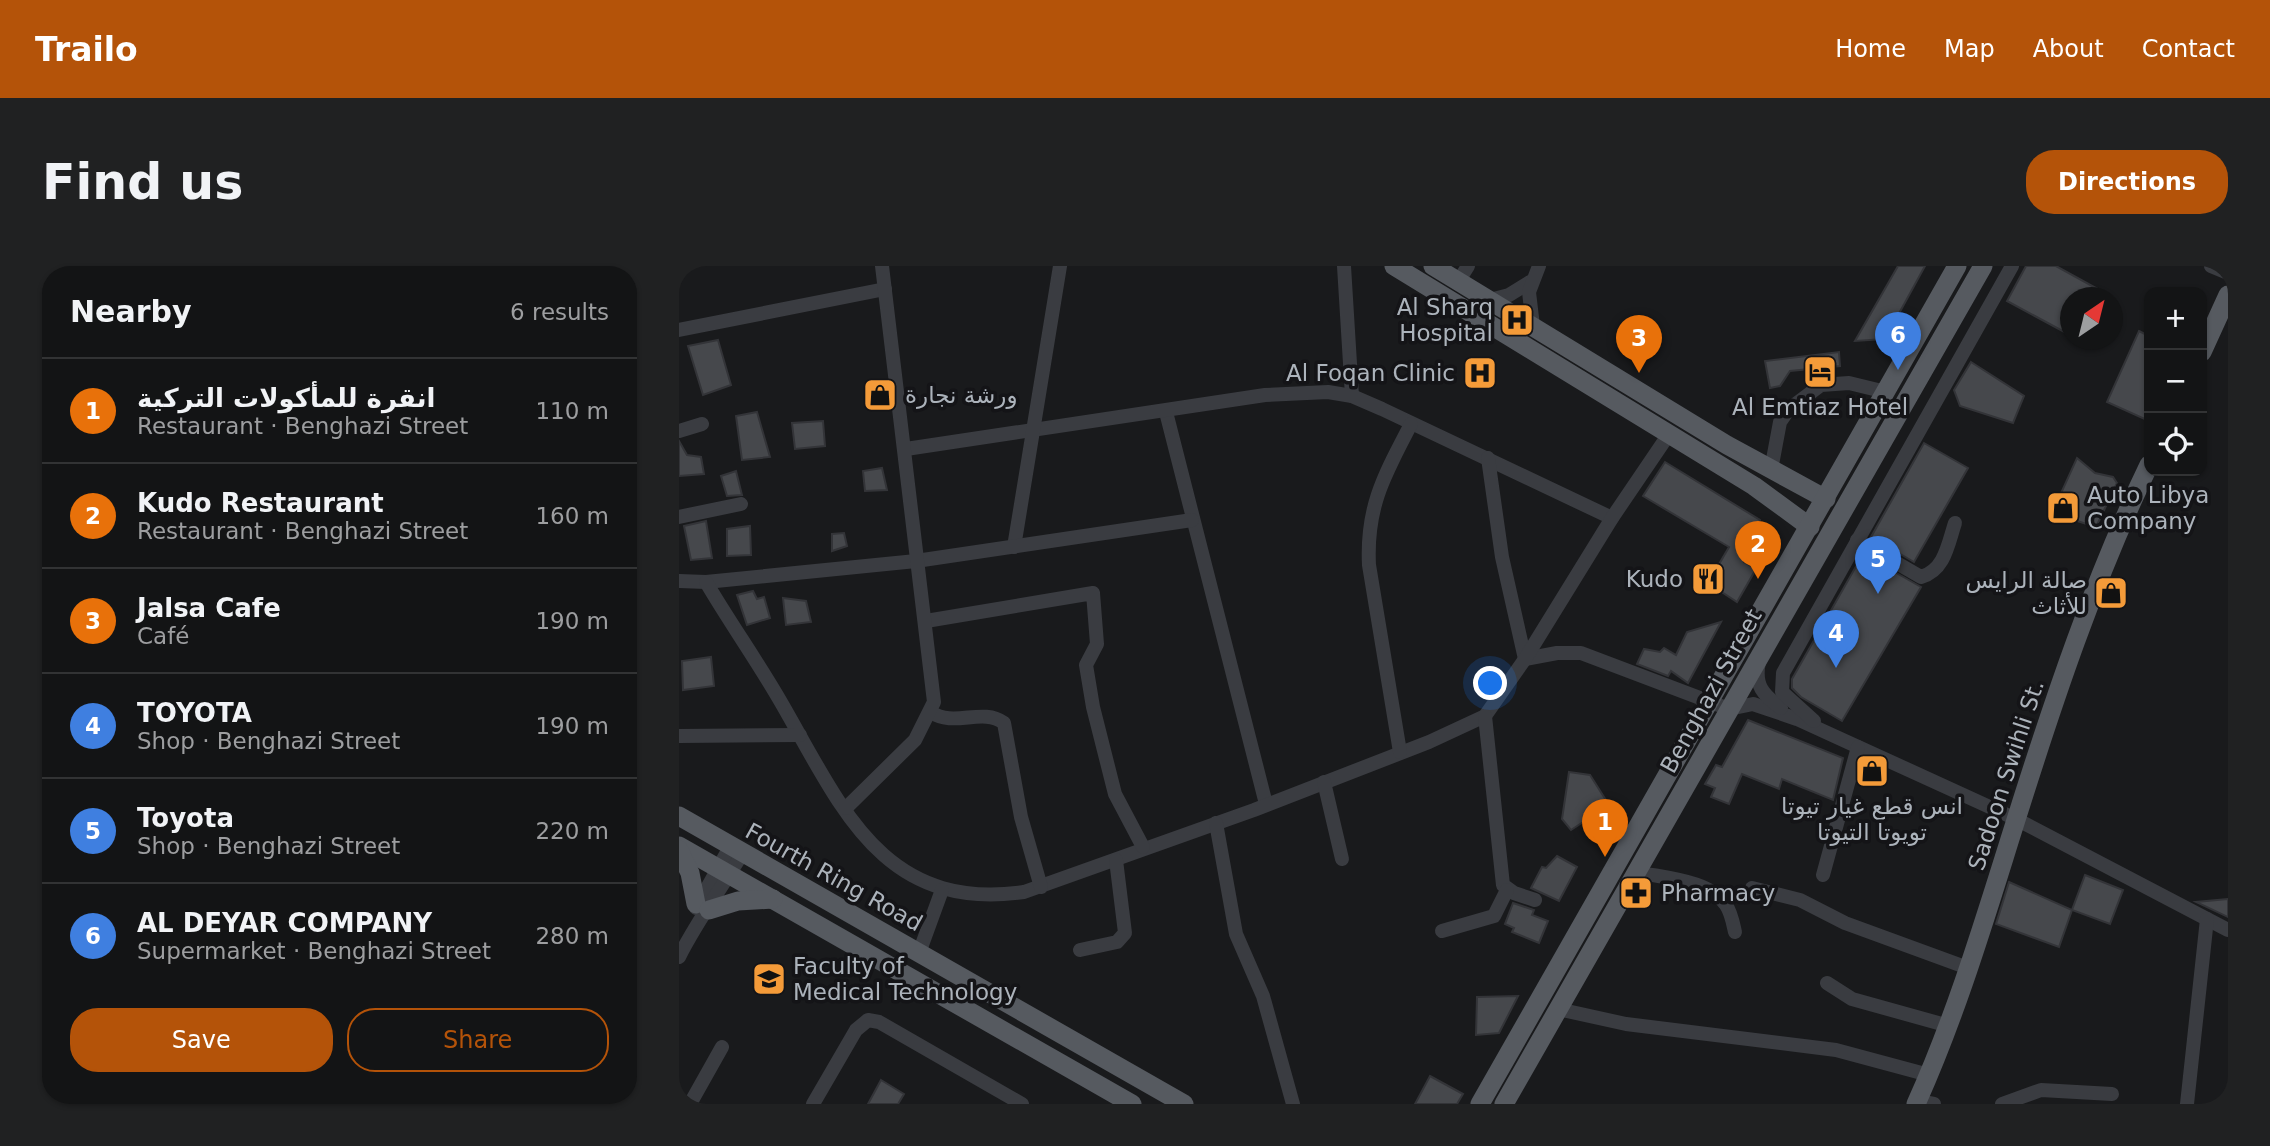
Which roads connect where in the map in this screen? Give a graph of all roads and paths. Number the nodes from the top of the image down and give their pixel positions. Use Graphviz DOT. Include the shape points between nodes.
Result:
graph roads {
  1 [pos="882,266"];
  2 [pos="1060,266"];
  3 [pos="1344,266"];
  4 [pos="1394,266"];
  5 [pos="1433,266"];
  6 [pos="1539,266"];
  7 [pos="1957,266"];
  8 [pos="1983,266"];
  9 [pos="2011,266"];
  10 [pos="2211,266"];
  11 [pos="2228,273"];
  12 [pos="1463,274"];
  13 [pos="1530,282"];
  14 [pos="885,289"];
  15 [pos="2228,295"];
  16 [pos="1490,300"];
  17 [pos="2223,316"];
  18 [pos="1533,326"];
  19 [pos="679,330"];
  20 [pos="2203,350"];
  21 [pos="1886,392"];
  22 [pos="1352,396"];
  23 [pos="1166,412"];
  24 [pos="702,424"];
  25 [pos="1411,424"];
  26 [pos="1036,429"];
  27 [pos="679,431"];
  28 [pos="1669,434"];
  29 [pos="906,449"];
  30 [pos="1488,458"];
  31 [pos="1776,473"];
  32 [pos="2144,476"];
  33 [pos="1769,497"];
  34 [pos="1826,499"];
  35 [pos="741,505"];
  36 [pos="679,517"];
  37 [pos="1612,518"];
  38 [pos="1192,520"];
  39 [pos="1955,523"];
  40 [pos="1810,527"];
  41 [pos="1857,540"];
  42 [pos="1014,547"];
  43 [pos="916,561"];
  44 [pos="679,581"];
  45 [pos="706,582"];
  46 [pos="926,621"];
  47 [pos="1762,650"];
  48 [pos="1525,659"];
  49 [pos="1708,702"];
  50 [pos="1729,709"];
  51 [pos="932,712"];
  52 [pos="1485,716"];
  53 [pos="1797,719"];
  54 [pos="800,735"];
  55 [pos="679,736"];
  56 [pos="1841,740"];
  57 [pos="1858,747"];
  58 [pos="1400,752"];
  59 [pos="1324,782"];
  60 [pos="1266,804"];
  61 [pos="846,808"];
  62 [pos="679,816"];
  63 [pos="2016,819"];
  64 [pos="1216,823"];
  65 [pos="1143,847"];
  66 [pos="679,848"];
  67 [pos="736,851"];
  68 [pos="1342,859"];
  69 [pos="1116,860"];
  70 [pos="724,872"];
  71 [pos="1637,872"];
  72 [pos="1823,875"];
  73 [pos="1041,887"];
  74 [pos="1752,888"];
  75 [pos="942,890"];
  76 [pos="1507,890"];
  77 [pos="773,899"];
  78 [pos="1535,900"];
  79 [pos="700,913"];
  80 [pos="2207,919"];
  81 [pos="2228,930"];
  82 [pos="1442,931"];
  83 [pos="1735,932"];
  84 [pos="1080,950"];
  85 [pos="919,953"];
  86 [pos="679,957"];
  87 [pos="1968,968"];
  88 [pos="1827,984"];
  89 [pos="1558,1009"];
  90 [pos="1949,1026"];
  91 [pos="722,1048"];
  92 [pos="1929,1075"];
  93 [pos="2112,1094"];
  94 [pos="1923,1103"];
  95 [pos="690,1104"];
  96 [pos="813,1104"];
  97 [pos="1022,1104"];
  98 [pos="1132,1104"];
  99 [pos="1184,1104"];
  100 [pos="1293,1104"];
  101 [pos="1480,1104"];
  102 [pos="1504,1104"];
  103 [pos="2002,1104"];
  104 [pos="2187,1104"];
  1 -- 14 [label="street"];
  2 -- 26 [label="street"];
  3 -- 22 [label="street"];
  4 -- 28 [label="main road"];
  5 -- 12 [label="main road"];
  6 -- 13 [label="street"];
  7 -- 21 [label="main road, Benghazi Street"];
  8 -- 47 [label="main road, Benghazi Street"];
  9 -- 41 [label="street"];
  10 -- 11 [label="street"];
  12 -- 16 [label="main road"];
  13 -- 16 [label="street"];
  13 -- 18 [label="street"];
  14 -- 19 [label="street"];
  14 -- 29 [label="street"];
  15 -- 17 [label="main road"];
  16 -- 18 [label="main road"];
  17 -- 20 [label="main road"];
  18 -- 31 [label="main road"];
  21 -- 31 [label="street" via="1849,383 1821,385 1789,409 1780,422"];
  21 -- 34 [label="main road, Benghazi Street"];
  22 -- 23 [label="street" via="1265,396"];
  22 -- 25 [label="street"];
  23 -- 26 [label="street"];
  23 -- 38 [label="street"];
  24 -- 27 [label="street"];
  25 -- 30 [label="street"];
  25 -- 58 [label="street" via="1374,499 1367,536"];
  26 -- 29 [label="street"];
  26 -- 42 [label="street"];
  28 -- 33 [label="main road"];
  28 -- 37 [label="street"];
  29 -- 43 [label="street"];
  30 -- 37 [label="street"];
  30 -- 48 [label="street" via="1502,558"];
  31 -- 33 [label="main road"];
  31 -- 34 [label="main road"];
  32 -- 63 [label="main road, Sadoon Swihli St." via="2113,541"];
  33 -- 40 [label="main road"];
  34 -- 40 [label="main road, Benghazi Street"];
  35 -- 36 [label="street"];
  37 -- 48 [label="street"];
  38 -- 42 [label="street"];
  38 -- 60 [label="street"];
  39 -- 41 [label="street" via="1941,563 1921,577"];
  40 -- 49 [label="main road, Benghazi Street"];
  41 -- 56 [label="street" via="1780,680 1790,701"];
  42 -- 43 [label="street"];
  43 -- 45 [label="street"];
  43 -- 46 [label="street"];
  44 -- 45 [label="street"];
  45 -- 54 [label="street"];
  46 -- 51 [label="street"];
  46 -- 65 [label="street" via="1093,593 1097,644 1086,666 1093,707 1115,794"];
  47 -- 50 [label="main road, Benghazi Street"];
  47 -- 53 [label="street" via="1757,672 1761,691"];
  48 -- 49 [label="street" via="1581,653"];
  48 -- 52 [label="street"];
  49 -- 50 [label="street"];
  49 -- 101 [label="main road, Benghazi Street"];
  50 -- 53 [label="street" via="1753,704"];
  50 -- 71 [label="main road, Benghazi Street"];
  51 -- 61 [label="street" via="915,740"];
  51 -- 73 [label="street" via="950,720 981,717 1004,723 1021,817"];
  52 -- 58 [label="street"];
  52 -- 76 [label="street"];
  53 -- 56 [label="street"];
  54 -- 55 [label="street"];
  54 -- 61 [label="street"];
  56 -- 57 [label="street"];
  57 -- 63 [label="street"];
  57 -- 72 [label="street"];
  58 -- 59 [label="street"];
  59 -- 60 [label="street"];
  59 -- 68 [label="street"];
  60 -- 64 [label="street"];
  61 -- 75 [label="street" via="890,862"];
  62 -- 67 [label="main road, Fourth Ring Road"];
  63 -- 80 [label="street"];
  63 -- 87 [label="main road, Sadoon Swihli St."];
  64 -- 65 [label="street"];
  64 -- 100 [label="street" via="1236,934 1263,996"];
  65 -- 69 [label="street"];
  66 -- 70 [label="main road"];
  66 -- 79 [label="main road"];
  67 -- 70 [label="street"];
  67 -- 85 [label="main road, Fourth Ring Road"];
  69 -- 73 [label="street"];
  69 -- 84 [label="street" via="1125,933 1117,942"];
  70 -- 77 [label="main road"];
  70 -- 79 [label="street"];
  71 -- 83 [label="street" via="1689,883 1717,895 1729,911"];
  71 -- 89 [label="main road, Benghazi Street"];
  73 -- 75 [label="street" via="997,896"];
  74 -- 87 [label="street" via="1800,900 1845,923"];
  75 -- 85 [label="street"];
  76 -- 78 [label="street"];
  76 -- 82 [label="street" via="1493,916"];
  77 -- 79 [label="main road" via="739,901"];
  77 -- 98 [label="main road"];
  79 -- 86 [label="street"];
  80 -- 81 [label="street"];
  80 -- 104 [label="street"];
  85 -- 99 [label="main road, Fourth Ring Road"];
  87 -- 90 [label="main road, Sadoon Swihli St."];
  88 -- 90 [label="street" via="1852,999"];
  89 -- 92 [label="street" via="1626,1024 1836,1050"];
  89 -- 102 [label="main road, Benghazi Street"];
  90 -- 92 [label="main road, Sadoon Swihli St."];
  91 -- 95 [label="street"];
  92 -- 94 [label="main road, Sadoon Swihli St."];
  93 -- 103 [label="street" via="2041,1090"];
  96 -- 97 [label="street" via="856,1030 868,1020 879,1022"];
}
